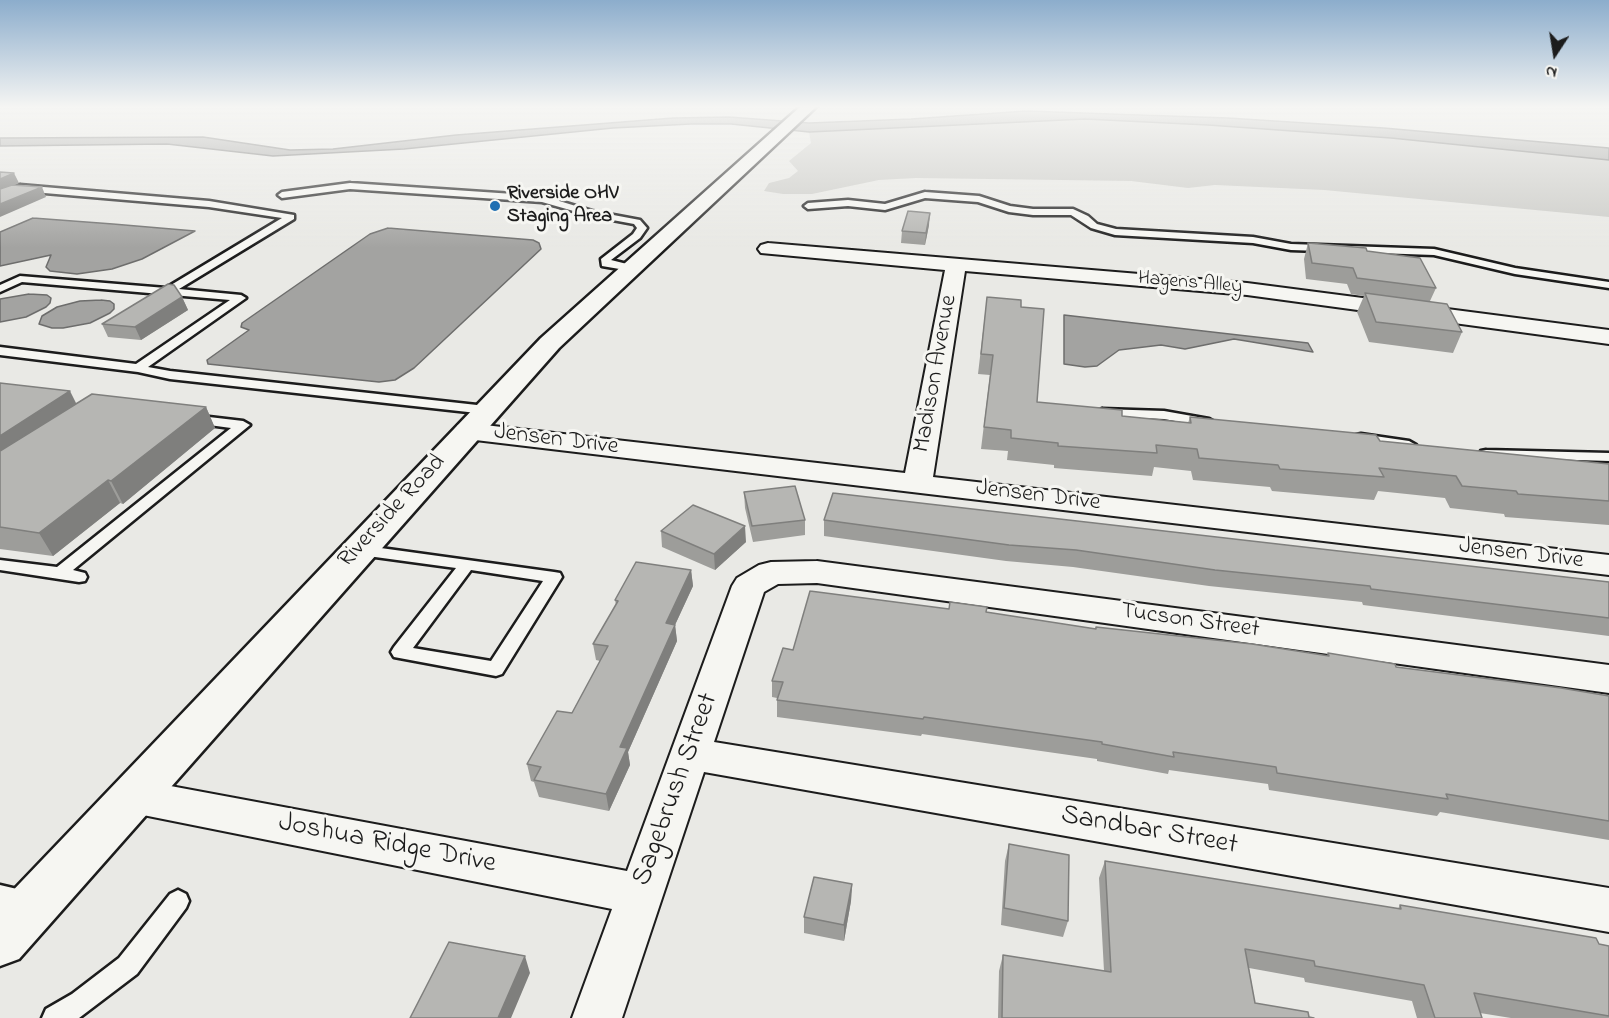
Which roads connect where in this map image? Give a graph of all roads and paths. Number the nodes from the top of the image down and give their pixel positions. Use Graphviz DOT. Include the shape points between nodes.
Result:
graph roads {
  1 [pos="758,154"];
  2 [pos="282,195"];
  3 [pos="0,196"];
  4 [pos="808,206"];
  5 [pos="768,249"];
  6 [pos="956,265"];
  7 [pos="631,268"];
  8 [pos="1609,285"];
  9 [pos="0,289"];
  10 [pos="169,291"];
  11 [pos="1609,337"];
  12 [pos="0,351"];
  13 [pos="138,368"];
  14 [pos="1086,416"];
  15 [pos="183,418"];
  16 [pos="477,421"];
  17 [pos="1222,425"];
  18 [pos="1342,437"];
  19 [pos="1428,448"];
  20 [pos="1471,454"];
  21 [pos="1609,457"];
  22 [pos="918,483"];
  23 [pos="359,550"];
  24 [pos="467,564"];
  25 [pos="0,565"];
  26 [pos="1609,566"];
  27 [pos="60,573"];
  28 [pos="771,573"];
  29 [pos="80,577"];
  30 [pos="1609,679"];
  31 [pos="690,754"];
  32 [pos="133,795"];
  33 [pos="640,894"];
  34 [pos="18,899"];
  35 [pos="178,902"];
  36 [pos="1609,910"];
  37 [pos="0,942"];
  38 [pos="55,1018"];
  39 [pos="597,1018"];
  1 -- 7 [label="main road, Riverside Road"];
  2 -- 7 [label="lane" via="350,186 543,199 637,222 642,228 637,236 606,260 606,264"];
  3 -- 10 [label="lane" via="20,188 208,204 291,217"];
  4 -- 8 [label="lane" via="848,203 885,207 925,195 955,196 1009,209 1073,212 1094,226 1114,232 1253,240 1291,247 1434,252 1515,271"];
  5 -- 6 [label="street, Hagens Alley"];
  6 -- 11 [label="street, Hagens Alley" via="1247,289"];
  6 -- 22 [label="street, Madison Avenue"];
  7 -- 16 [label="main road, Riverside Road" via="550,343"];
  9 -- 10 [label="lane" via="20,279"];
  10 -- 13 [label="lane" via="241,298"];
  12 -- 13 [label="lane"];
  13 -- 16 [label="lane"];
  14 -- 17 [label="lane" via="1111,412 1164,415"];
  15 -- 27 [label="lane" via="243,425"];
  16 -- 22 [label="street, Jensen Drive"];
  16 -- 23 [label="main road, Riverside Road"];
  18 -- 19 [label="lane"];
  20 -- 21 [label="lane"];
  22 -- 26 [label="street, Jensen Drive"];
  23 -- 24 [label="lane"];
  23 -- 32 [label="main road, Riverside Road"];
  24 -- 24 [label="lane" via="554,577 496,669 400,652"];
  25 -- 27 [label="lane"];
  27 -- 29 [label="lane"];
  28 -- 30 [label="street, Tucson Street" via="818,572"];
  28 -- 31 [label="street, Sagebrush Street" via="749,586"];
  31 -- 33 [label="street, Sagebrush Street"];
  31 -- 36 [label="street, Sandbar Street"];
  32 -- 33 [label="street, Joshua Ridge Drive"];
  32 -- 34 [label="main road, Riverside Road"];
  33 -- 39 [label="street, Sagebrush Street"];
  34 -- 37 [label="main road, Riverside Road"];
  35 -- 38 [label="lane" via="128,966"];
}
